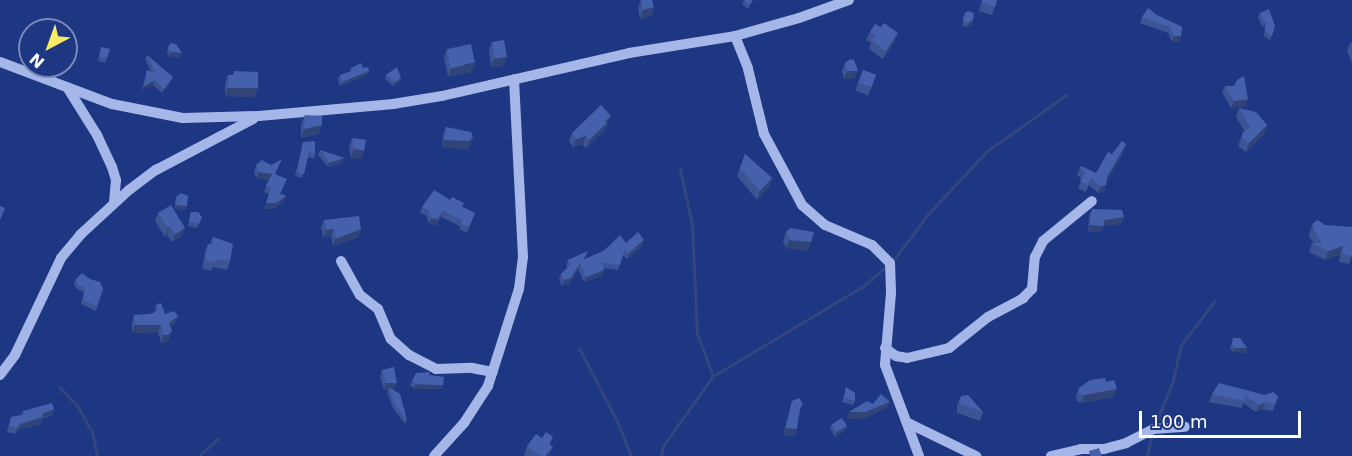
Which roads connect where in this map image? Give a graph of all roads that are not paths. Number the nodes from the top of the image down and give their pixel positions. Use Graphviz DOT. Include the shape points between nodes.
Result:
graph roads {
  1 [pos="849,0"];
  2 [pos="735,36"];
  3 [pos="0,62"];
  4 [pos="514,79"];
  5 [pos="67,87"];
  6 [pos="259,116"];
  7 [pos="1092,201"];
  8 [pos="114,203"];
  9 [pos="341,261"];
  10 [pos="885,348"];
  11 [pos="493,372"];
  12 [pos="0,375"];
  13 [pos="908,423"];
  14 [pos="1185,427"];
  15 [pos="434,456"];
  16 [pos="919,456"];
  17 [pos="976,456"];
  18 [pos="1051,456"];
  1 -- 2 [label="street"];
  2 -- 4 [label="street" via="629,53"];
  2 -- 10 [label="street" via="748,69 764,134 802,205 825,225 872,245 890,263"];
  3 -- 5 [label="street"];
  4 -- 6 [label="street" via="393,104"];
  4 -- 11 [label="street" via="522,271"];
  5 -- 6 [label="street" via="112,104 183,118"];
  5 -- 8 [label="street" via="112,167"];
  6 -- 8 [label="street" via="156,170"];
  7 -- 10 [label="street" via="1043,240 1035,257 1032,289 1023,297 988,317 949,348 907,358"];
  8 -- 12 [label="street" via="68,247 15,355"];
  9 -- 11 [label="street" via="360,295 378,309 391,339 409,355 436,369"];
  10 -- 13 [label="street" via="885,365"];
  11 -- 15 [label="street" via="464,423"];
  13 -- 16 [label="street"];
  13 -- 17 [label="street"];
  14 -- 18 [label="street" via="1153,429 1115,447"];
}
